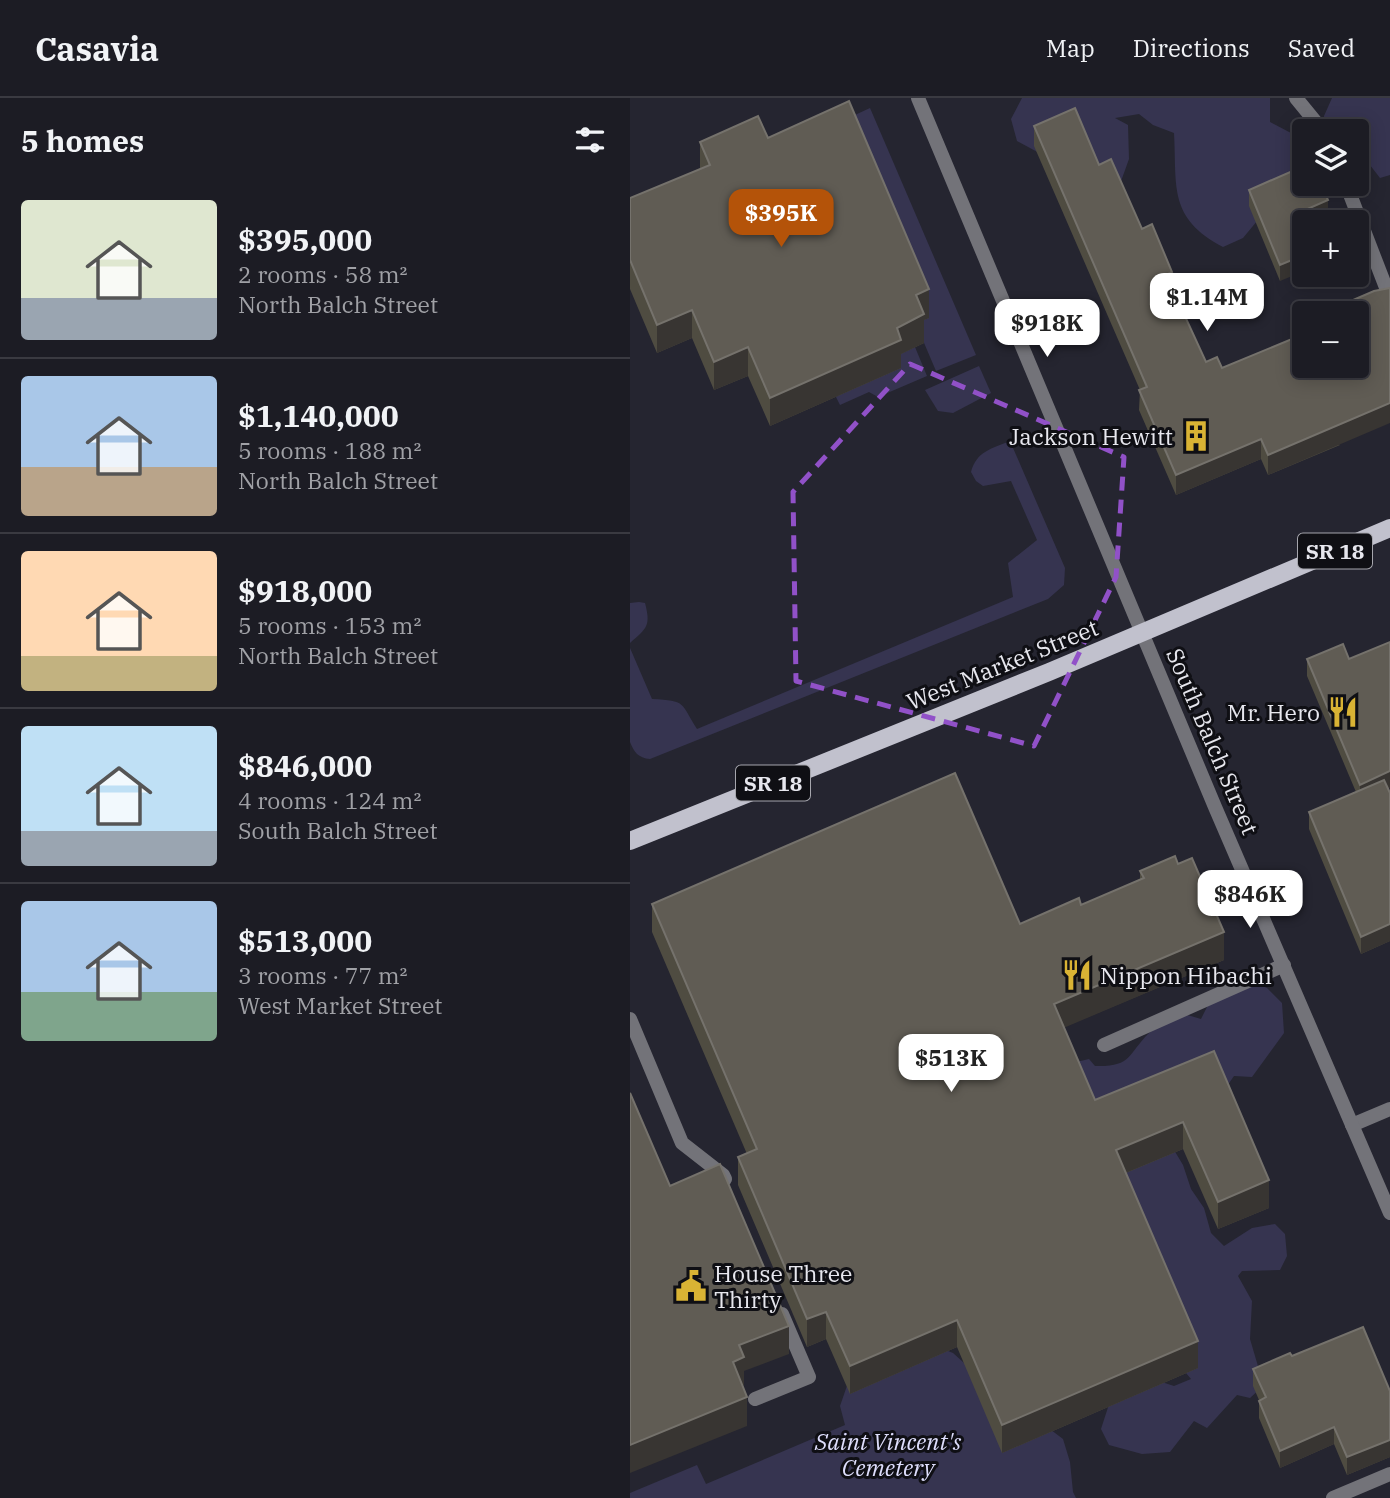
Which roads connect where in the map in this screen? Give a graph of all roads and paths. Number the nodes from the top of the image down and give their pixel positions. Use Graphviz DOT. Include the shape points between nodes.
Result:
graph roads {
  1 [pos="918,98"];
  2 [pos="1296,98"];
  3 [pos="1313,119"];
  4 [pos="1351,196"];
  5 [pos="1390,298"];
  6 [pos="1390,528"];
  7 [pos="1143,633"];
  8 [pos="630,841"];
  9 [pos="1284,965"];
  10 [pos="630,1018"];
  11 [pos="1104,1045"];
  12 [pos="1390,1109"];
  13 [pos="1352,1125"];
  14 [pos="728,1188"];
  15 [pos="1390,1213"];
  16 [pos="776,1301"];
  17 [pos="755,1399"];
  18 [pos="1390,1474"];
  19 [pos="1333,1498"];
  1 -- 7 [label="street, South Balch Street"];
  2 -- 3 [label="street"];
  4 -- 5 [label="street"];
  6 -- 7 [label="main road, West Market Street / SR 18"];
  7 -- 8 [label="main road, West Market Street / SR 18"];
  7 -- 9 [label="street, South Balch Street"];
  9 -- 11 [label="street"];
  9 -- 13 [label="street, South Balch Street"];
  10 -- 14 [label="street" via="682,1143 723,1175"];
  12 -- 13 [label="street"];
  13 -- 15 [label="street, South Balch Street"];
  16 -- 17 [label="street" via="808,1377"];
  18 -- 19 [label="street"];
}
